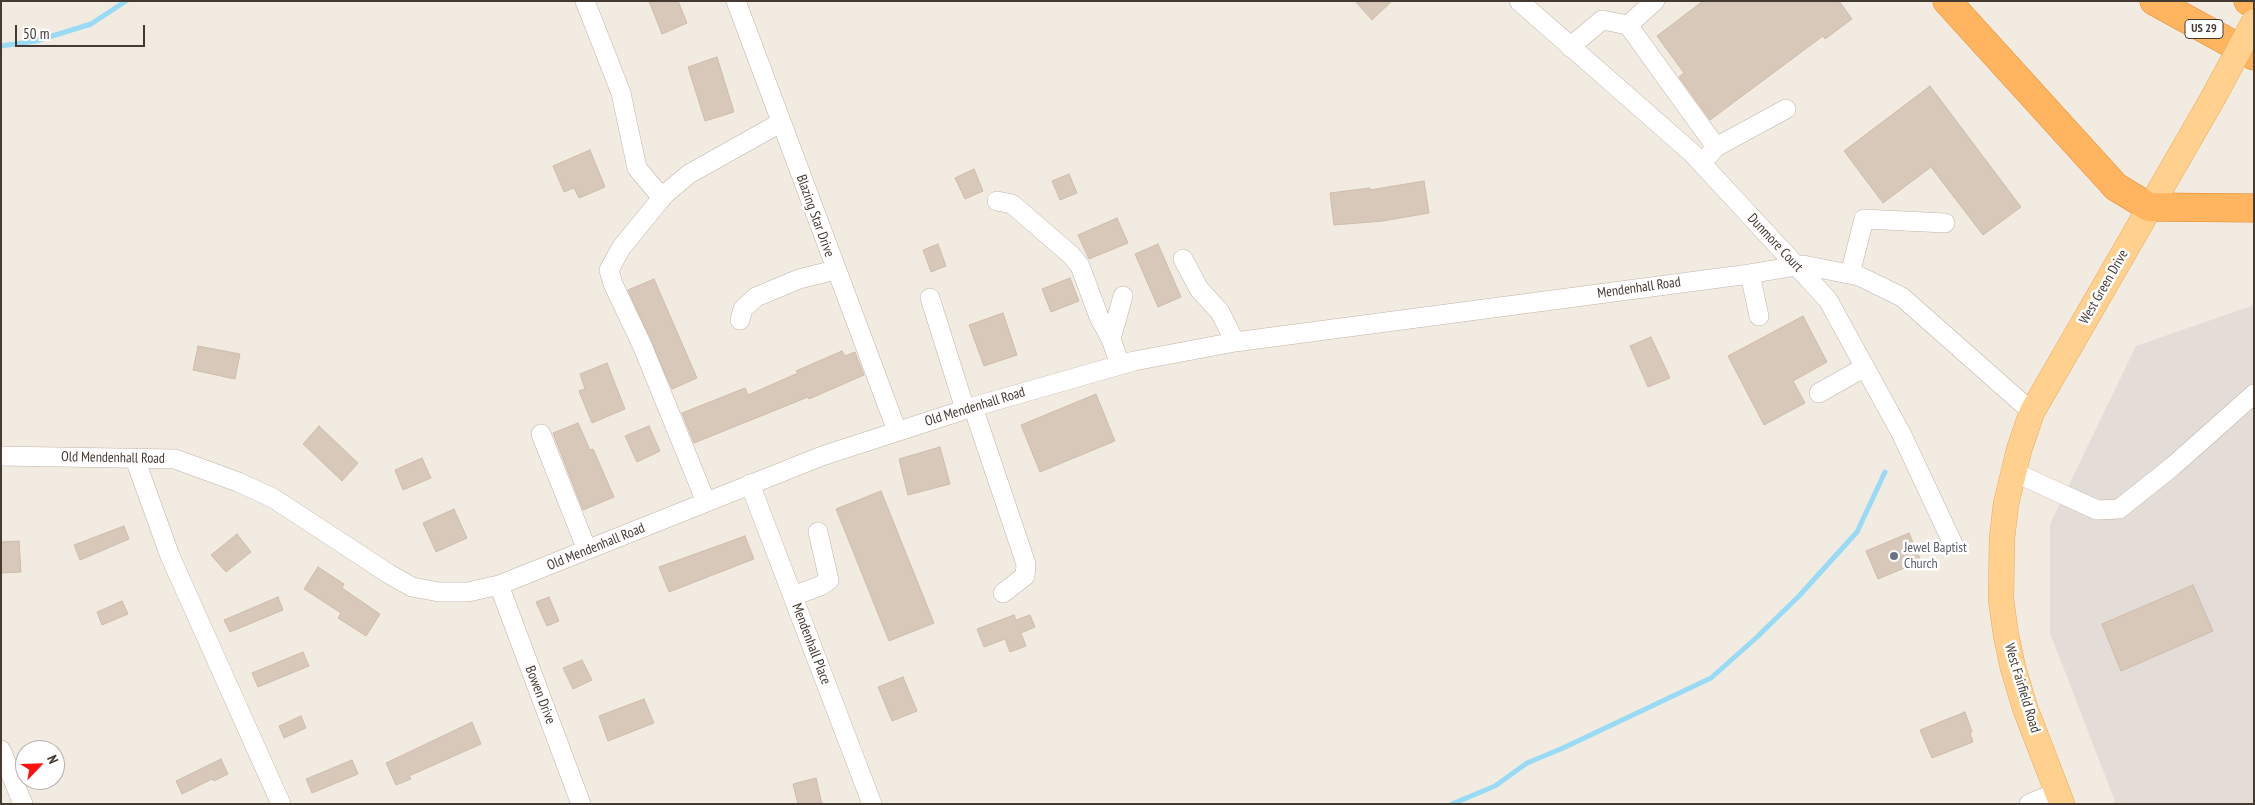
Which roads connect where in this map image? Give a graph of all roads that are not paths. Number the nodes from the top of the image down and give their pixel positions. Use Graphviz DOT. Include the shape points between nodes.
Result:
graph roads {
  1 [pos="585,1"];
  2 [pos="736,1"];
  3 [pos="1519,1"];
  4 [pos="1655,1"];
  5 [pos="1947,1"];
  6 [pos="2154,1"];
  7 [pos="2248,1"];
  8 [pos="2254,4"];
  9 [pos="2254,22"];
  10 [pos="1628,25"];
  11 [pos="1570,47"];
  12 [pos="2254,56"];
  13 [pos="1786,109"];
  14 [pos="780,123"];
  15 [pos="1716,147"];
  16 [pos="1702,164"];
  17 [pos="662,198"];
  18 [pos="997,201"];
  19 [pos="2149,207"];
  20 [pos="2254,208"];
  21 [pos="1946,223"];
  22 [pos="1183,259"];
  23 [pos="1796,266"];
  24 [pos="836,270"];
  25 [pos="1750,274"];
  26 [pos="1850,274"];
  27 [pos="1123,296"];
  28 [pos="930,298"];
  29 [pos="1759,316"];
  30 [pos="740,320"];
  31 [pos="1111,339"];
  32 [pos="1235,342"];
  33 [pos="1199,348"];
  34 [pos="1120,366"];
  35 [pos="1864,366"];
  36 [pos="1819,393"];
  37 [pos="2254,394"];
  38 [pos="969,408"];
  39 [pos="2032,412"];
  40 [pos="896,431"];
  41 [pos="541,434"];
  42 [pos="1,456"];
  43 [pos="135,459"];
  44 [pos="2014,472"];
  45 [pos="750,484"];
  46 [pos="706,502"];
  47 [pos="818,532"];
  48 [pos="1953,544"];
  49 [pos="587,550"];
  50 [pos="2002,568"];
  51 [pos="499,585"];
  52 [pos="1003,593"];
  53 [pos="793,596"];
  54 [pos="1,750"];
  55 [pos="2060,798"];
  56 [pos="23,804"];
  57 [pos="281,804"];
  58 [pos="581,804"];
  59 [pos="872,804"];
  60 [pos="2028,804"];
  1 -- 17 [label="street" via="621,93 637,168"];
  2 -- 14 [label="street, Blazing Star Drive"];
  3 -- 11 [label="street, Dunmore Court"];
  4 -- 10 [label="street"];
  5 -- 19 [label="highway" via="2116,187"];
  6 -- 12 [label="highway, US 29"];
  7 -- 8 [label="highway"];
  9 -- 19 [label="main road, West Green Drive, bridge"];
  10 -- 11 [label="street" via="1602,20"];
  10 -- 15 [label="street"];
  11 -- 16 [label="street, Dunmore Court"];
  13 -- 15 [label="street"];
  14 -- 17 [label="street" via="689,174"];
  14 -- 24 [label="street, Blazing Star Drive"];
  15 -- 16 [label="street"];
  16 -- 23 [label="street, Dunmore Court"];
  17 -- 46 [label="street" via="621,248 612,262 610,276"];
  18 -- 31 [label="street" via="1012,204 1071,255 1080,266"];
  19 -- 20 [label="highway"];
  19 -- 39 [label="main road, West Green Drive"];
  21 -- 26 [label="street" via="1864,218"];
  22 -- 32 [label="street" via="1199,288 1220,312"];
  23 -- 25 [label="street, Mendenhall Road"];
  23 -- 26 [label="street, Mendenhall Road"];
  23 -- 35 [label="street, Dunmore Court" via="1828,300"];
  24 -- 30 [label="street" via="799,279 756,297 743,309"];
  24 -- 40 [label="street, Blazing Star Drive"];
  25 -- 29 [label="street"];
  25 -- 32 [label="street, Mendenhall Road"];
  26 -- 39 [label="street, Mendenhall Road" via="1902,297"];
  27 -- 31 [label="street"];
  28 -- 38 [label="street"];
  31 -- 34 [label="street"];
  32 -- 33 [label="street, Mendenhall Road"];
  33 -- 34 [label="street, Old Mendenhall Road"];
  34 -- 38 [label="street, Old Mendenhall Road"];
  35 -- 36 [label="street"];
  35 -- 48 [label="street, Dunmore Court" via="1902,435"];
  37 -- 44 [label="street" via="2173,466 2118,509 2097,510"];
  38 -- 40 [label="street, Old Mendenhall Road"];
  38 -- 52 [label="street" via="1026,564 1025,576"];
  39 -- 44 [label="main road, West Green Drive"];
  40 -- 45 [label="street, Old Mendenhall Road"];
  41 -- 49 [label="street"];
  42 -- 43 [label="street, Old Mendenhall Road"];
  43 -- 51 [label="street, Old Mendenhall Road" via="175,459 264,494 412,587 439,592 468,592"];
  43 -- 57 [label="street" via="170,556"];
  44 -- 50 [label="main road, West Green Drive" via="2006,504"];
  45 -- 46 [label="street, Old Mendenhall Road"];
  45 -- 53 [label="street, Mendenhall Place"];
  46 -- 49 [label="street, Old Mendenhall Road"];
  47 -- 53 [label="street" via="829,580"];
  49 -- 51 [label="street, Old Mendenhall Road"];
  50 -- 55 [label="main road, West Fairfield Road" via="2001,600 2013,668"];
  51 -- 58 [label="street, Bowen Drive"];
  53 -- 59 [label="street, Mendenhall Place"];
  54 -- 56 [label="street"];
  55 -- 60 [label="street"];
}
